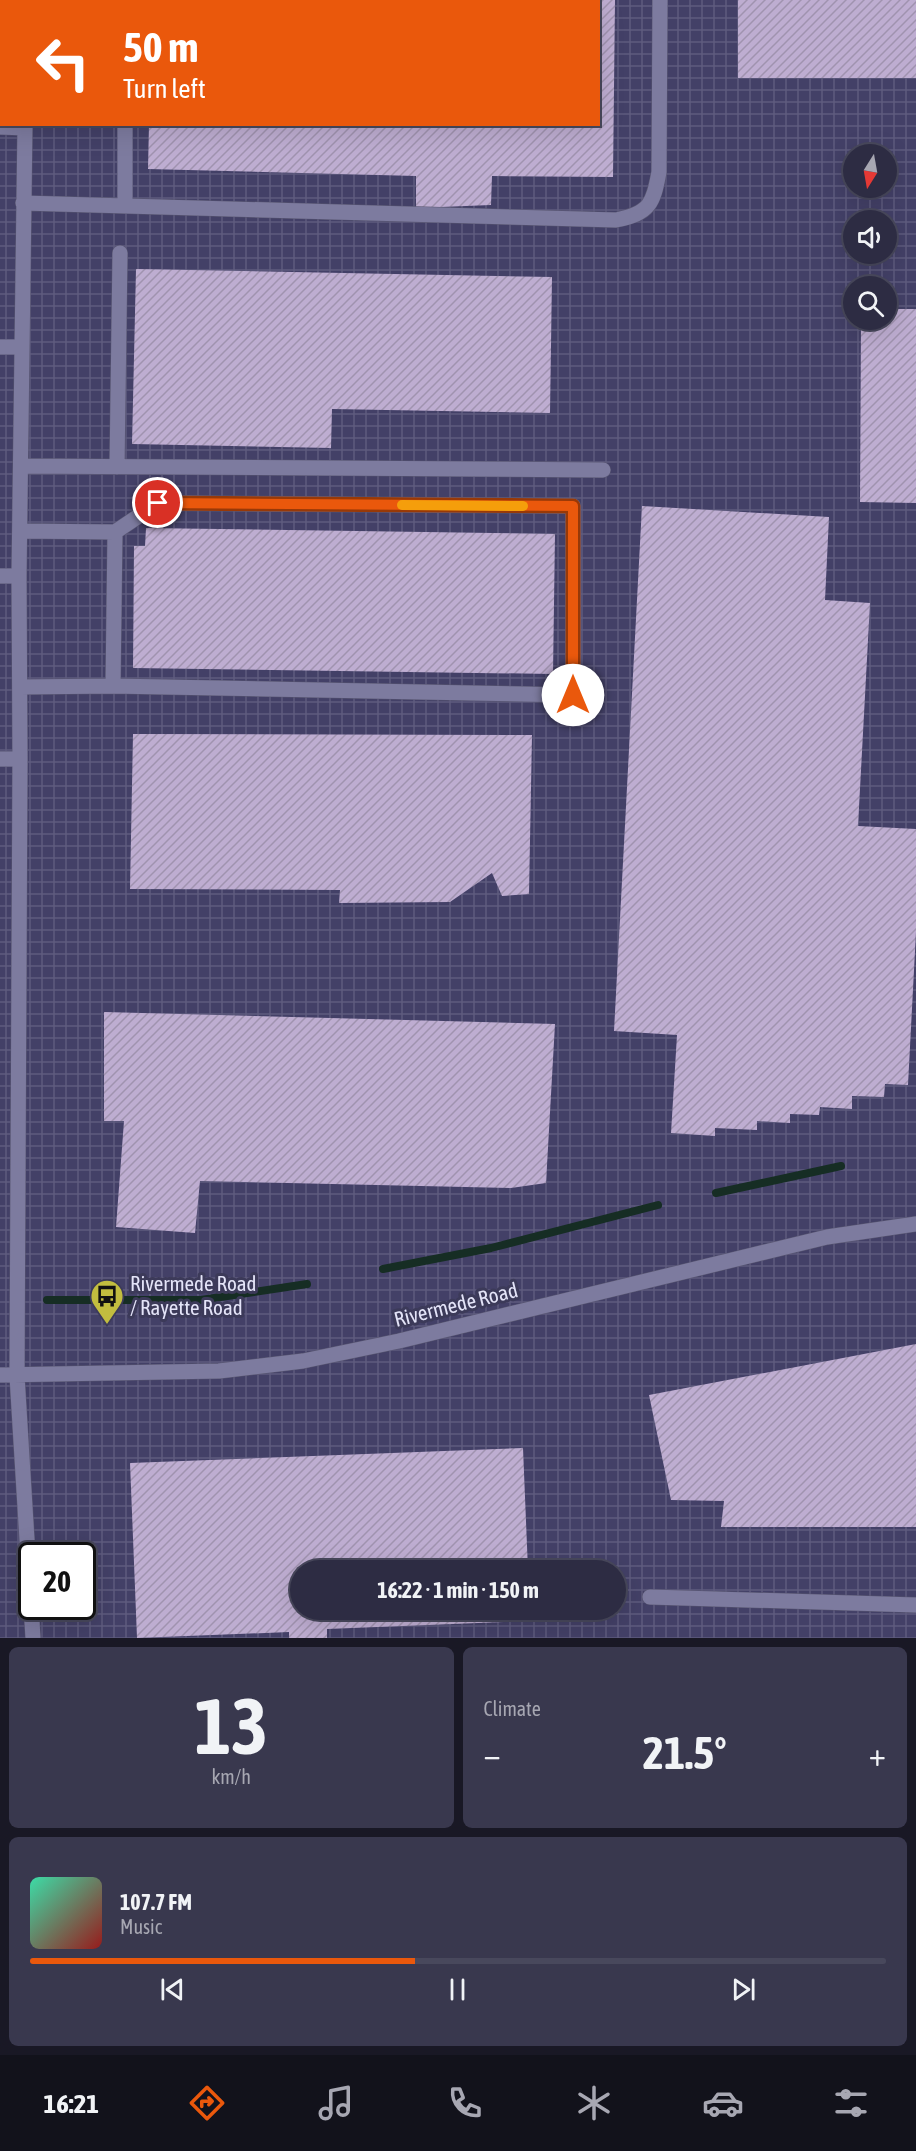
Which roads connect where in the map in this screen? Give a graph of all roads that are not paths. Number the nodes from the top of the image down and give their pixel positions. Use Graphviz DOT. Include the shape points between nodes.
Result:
graph roads {
  1 [pos="660,0"];
  2 [pos="26,126"];
  3 [pos="125,126"];
  4 [pos="0,128"];
  5 [pos="23,203"];
  6 [pos="125,206"];
  7 [pos="120,253"];
  8 [pos="22,346"];
  9 [pos="0,347"];
  10 [pos="21,466"];
  11 [pos="117,467"];
  12 [pos="603,470"];
  13 [pos="21,531"];
  14 [pos="115,532"];
  15 [pos="0,576"];
  16 [pos="19,576"];
  17 [pos="113,686"];
  18 [pos="20,687"];
  19 [pos="0,759"];
  20 [pos="20,759"];
  21 [pos="916,1224"];
  22 [pos="0,1375"];
  23 [pos="17,1376"];
  24 [pos="650,1597"];
  25 [pos="916,1605"];
  26 [pos="33,1638"];
  1 -- 6 [label="street" via="660,172 648,206 636,216 616,220"];
  2 -- 4 [label="street"];
  2 -- 5 [label="street"];
  3 -- 6 [label="street"];
  5 -- 6 [label="street"];
  5 -- 8 [label="street"];
  7 -- 11 [label="street"];
  8 -- 9 [label="street"];
  8 -- 10 [label="street"];
  10 -- 11 [label="street"];
  10 -- 13 [label="street"];
  11 -- 12 [label="street"];
  13 -- 14 [label="street"];
  13 -- 16 [label="street"];
  14 -- 17 [label="street"];
  14 -- 17 [label="street" via="158,503 573,506 573,695"];
  15 -- 16 [label="street"];
  16 -- 18 [label="street"];
  17 -- 18 [label="street"];
  18 -- 20 [label="street"];
  19 -- 20 [label="street"];
  20 -- 23 [label="street"];
  21 -- 23 [label="street, Rivermede Road" via="827,1237 303,1361 219,1371"];
  22 -- 23 [label="street, Rivermede Road"];
  23 -- 26 [label="street"];
  24 -- 25 [label="street"];
}
